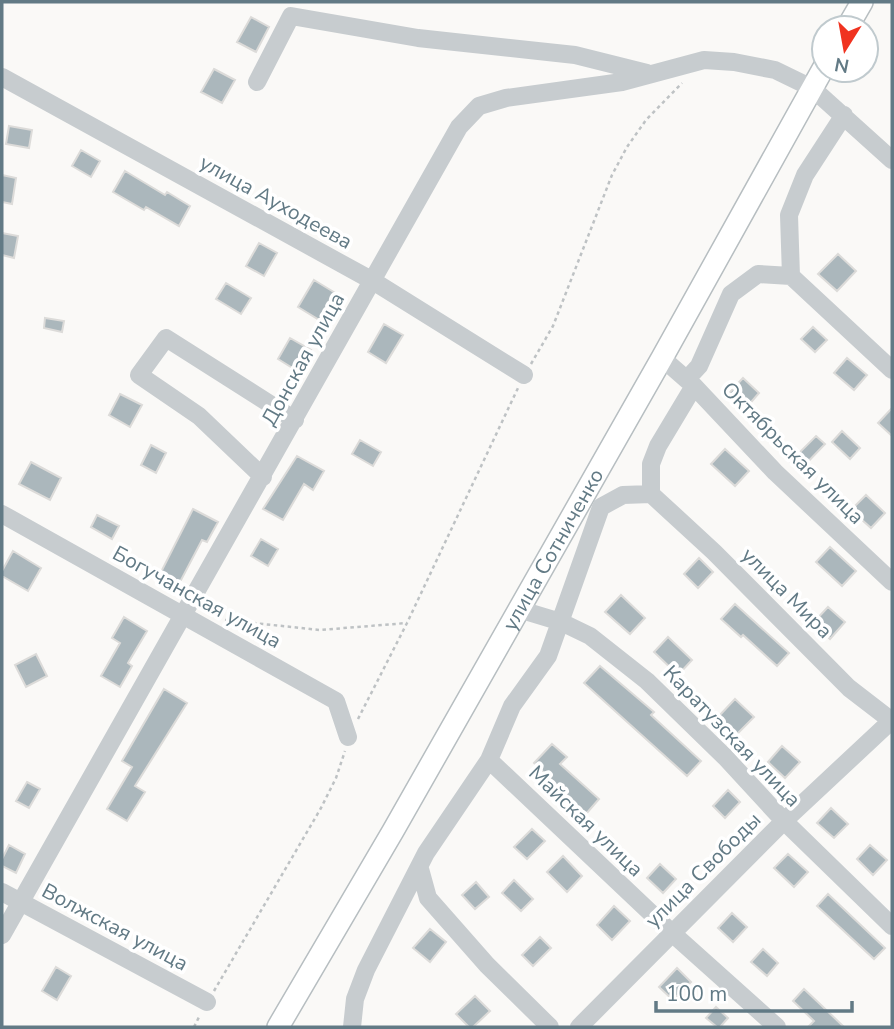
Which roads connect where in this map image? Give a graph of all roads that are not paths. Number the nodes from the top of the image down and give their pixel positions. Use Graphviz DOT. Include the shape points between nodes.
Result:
graph roads {
  1 [pos="651,74"];
  2 [pos="2,77"];
  3 [pos="257,82"];
  4 [pos="813,84"];
  5 [pos="811,88"];
  6 [pos="845,115"];
  7 [pos="892,160"];
  8 [pos="791,275"];
  9 [pos="373,281"];
  10 [pos="662,358"];
  11 [pos="892,370"];
  12 [pos="524,376"];
  13 [pos="690,383"];
  14 [pos="295,420"];
  15 [pos="263,477"];
  16 [pos="651,494"];
  17 [pos="2,514"];
  18 [pos="892,582"];
  19 [pos="518,609"];
  20 [pos="184,616"];
  21 [pos="561,622"];
  22 [pos="892,720"];
  23 [pos="348,737"];
  24 [pos="489,760"];
  25 [pos="784,821"];
  26 [pos="420,869"];
  27 [pos="2,892"];
  28 [pos="20,902"];
  29 [pos="892,926"];
  30 [pos="672,933"];
  31 [pos="2,935"];
  32 [pos="207,1002"];
  33 [pos="352,1026"];
  34 [pos="278,1027"];
  35 [pos="550,1027"];
  36 [pos="579,1027"];
  37 [pos="777,1027"];
  1 -- 3 [label="street" via="575,55 418,38 291,16"];
  1 -- 5 [label="street, Донская улица" via="704,60 724,61 775,70"];
  1 -- 9 [label="street, Донская улица" via="479,106 459,127"];
  2 -- 9 [label="street, улица Ауходеева"];
  4 -- 5 [label="main road, улица Сотниченко"];
  5 -- 6 [label="street, Донская улица"];
  5 -- 10 [label="main road, улица Сотниченко"];
  6 -- 7 [label="street, Донская улица"];
  6 -- 8 [label="street" via="805,175 789,215"];
  8 -- 11 [label="street"];
  8 -- 13 [label="street" via="758,274 731,294"];
  9 -- 12 [label="street, улица Ауходеева"];
  9 -- 14 [label="street, Донская улица"];
  10 -- 13 [label="street, Октябрьская улица"];
  10 -- 19 [label="main road, улица Сотниченко"];
  13 -- 16 [label="street" via="651,464"];
  13 -- 18 [label="street, Октябрьская улица" via="775,472"];
  14 -- 15 [label="street, Донская улица"];
  14 -- 15 [label="street" via="166,338 139,375 199,416"];
  15 -- 20 [label="street, Донская улица"];
  16 -- 21 [label="street" via="623,495 601,507"];
  16 -- 22 [label="street, улица Мира" via="849,688"];
  17 -- 20 [label="street, Богучанская улица"];
  19 -- 21 [label="street, Каратузская улица"];
  19 -- 34 [label="main road, улица Сотниченко"];
  20 -- 23 [label="street, Богучанская улица" via="336,701"];
  20 -- 28 [label="street, Донская улица"];
  21 -- 24 [label="street" via="548,656 512,706"];
  21 -- 25 [label="street, Каратузская улица" via="590,636 647,681"];
  22 -- 25 [label="street, улица Свободы"];
  24 -- 26 [label="street"];
  24 -- 30 [label="street, Майская улица"];
  25 -- 29 [label="street, Каратузская улица"];
  25 -- 30 [label="street, улица Свободы"];
  26 -- 33 [label="street" via="366,970 355,999"];
  26 -- 35 [label="street" via="428,898"];
  27 -- 28 [label="street, Волжская улица"];
  28 -- 31 [label="street, Донская улица"];
  28 -- 32 [label="street, Волжская улица"];
  30 -- 36 [label="street, улица Свободы"];
  30 -- 37 [label="street, Майская улица"];
}
